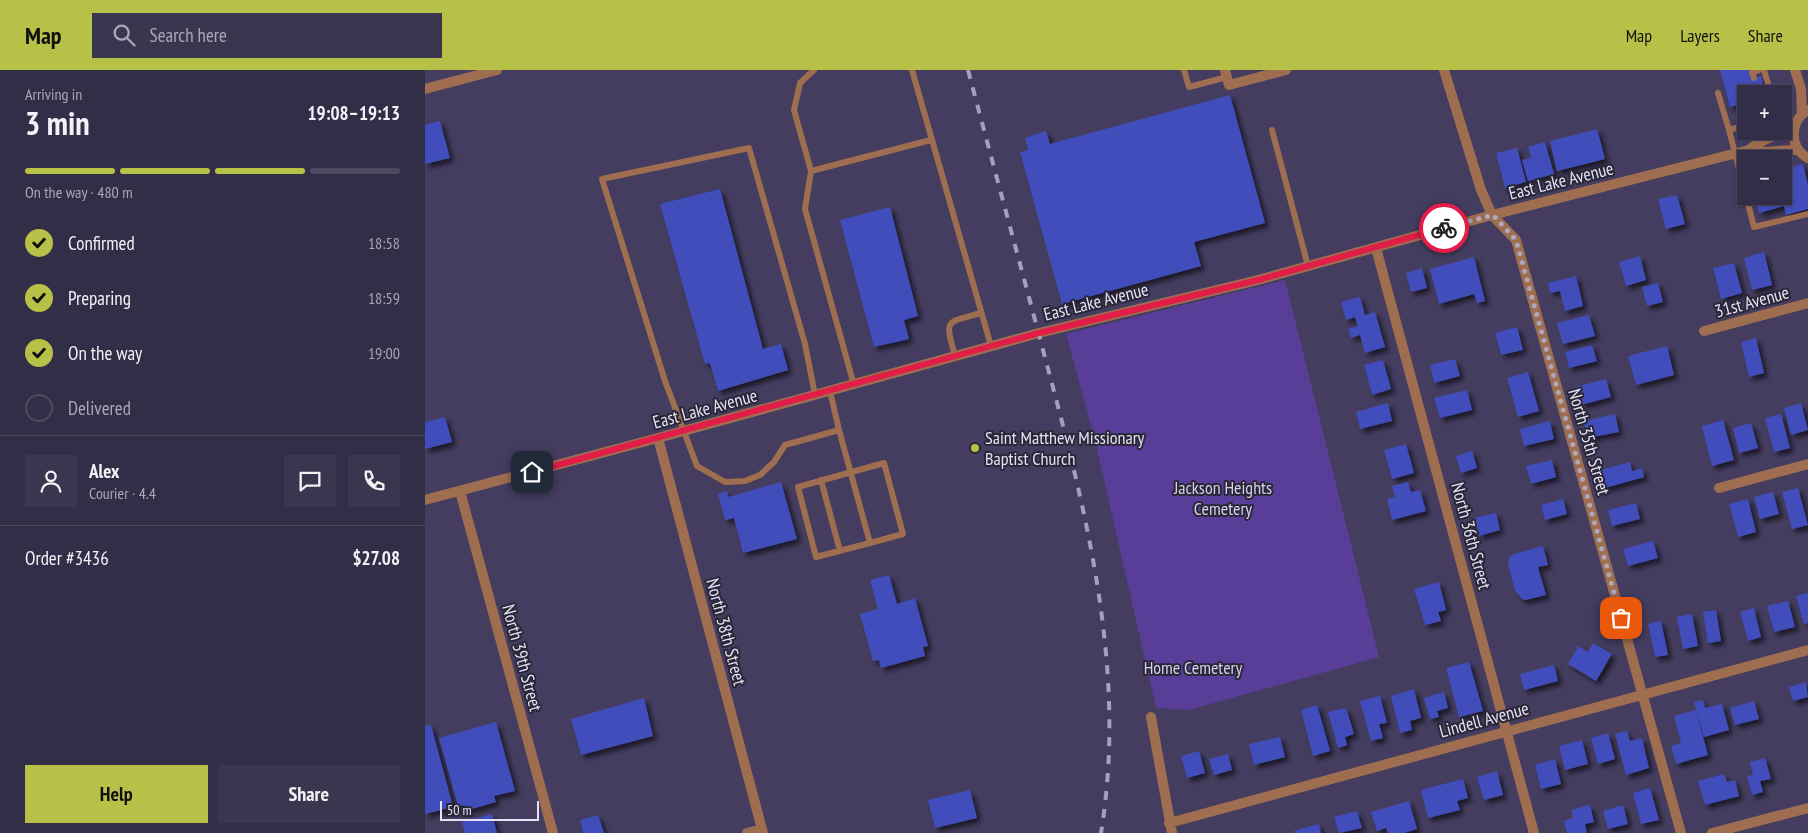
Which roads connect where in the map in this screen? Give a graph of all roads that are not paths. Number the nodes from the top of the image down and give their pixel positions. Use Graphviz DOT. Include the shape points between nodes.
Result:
graph roads {
  1 [pos="497,70"];
  2 [pos="814,70"];
  3 [pos="912,70"];
  4 [pos="1184,70"];
  5 [pos="1286,70"];
  6 [pos="1444,70"];
  7 [pos="1759,70"];
  8 [pos="1764,70"];
  9 [pos="1795,70"];
  10 [pos="1227,78"];
  11 [pos="1754,78"];
  12 [pos="1768,85"];
  13 [pos="425,89"];
  14 [pos="1718,92"];
  15 [pos="1805,112"];
  16 [pos="1795,125"];
  17 [pos="1737,128"];
  18 [pos="1272,130"];
  19 [pos="1729,130"];
  20 [pos="931,140"];
  21 [pos="1749,150"];
  22 [pos="1771,150"];
  23 [pos="1798,150"];
  24 [pos="1735,154"];
  25 [pos="1808,158"];
  26 [pos="1737,159"];
  27 [pos="811,172"];
  28 [pos="1749,205"];
  29 [pos="1808,214"];
  30 [pos="1493,215"];
  31 [pos="1376,248"];
  32 [pos="1308,266"];
  33 [pos="1808,303"];
  34 [pos="981,313"];
  35 [pos="1704,332"];
  36 [pos="991,346"];
  37 [pos="955,356"];
  38 [pos="854,385"];
  39 [pos="830,392"];
  40 [pos="815,395"];
  41 [pos="839,430"];
  42 [pos="684,432"];
  43 [pos="658,438"];
  44 [pos="1808,464"];
  45 [pos="851,472"];
  46 [pos="821,480"];
  47 [pos="1719,488"];
  48 [pos="460,491"];
  49 [pos="425,500"];
  50 [pos="870,543"];
  51 [pos="840,551"];
  52 [pos="1808,650"];
  53 [pos="1643,694"];
  54 [pos="1151,717"];
  55 [pos="1507,731"];
  56 [pos="1808,808"];
  57 [pos="1171,828"];
  58 [pos="762,831"];
  59 [pos="553,833"];
  60 [pos="747,833"];
  61 [pos="1534,833"];
  62 [pos="1681,833"];
  63 [pos="1712,833"];
  1 -- 13 [label="street"];
  2 -- 27 [label="lane" via="800,84 795,110"];
  3 -- 20 [label="lane"];
  4 -- 10 [label="lane" via="1189,87"];
  5 -- 10 [label="street"];
  6 -- 30 [label="street, North 35th Street" via="1481,190"];
  7 -- 11 [label="lane" via="1753,72"];
  8 -- 12 [label="lane"];
  9 -- 15 [label="street"];
  14 -- 19 [label="lane"];
  15 -- 16 [label="street"];
  16 -- 21 [label="street, East Lake Avenue"];
  16 -- 23 [label="street" via="1794,138"];
  17 -- 19 [label="lane"];
  18 -- 32 [label="lane"];
  19 -- 24 [label="lane"];
  20 -- 27 [label="lane"];
  20 -- 34 [label="lane"];
  22 -- 23 [label="street, East Lake Avenue"];
  23 -- 25 [label="street"];
  24 -- 26 [label="lane"];
  24 -- 30 [label="street, East Lake Avenue"];
  27 -- 38 [label="lane" via="805,209"];
  28 -- 29 [label="lane" via="1753,227"];
  30 -- 31 [label="street, East Lake Avenue"];
  30 -- 53 [label="street, North 35th Street" via="1516,240"];
  31 -- 32 [label="street, East Lake Avenue"];
  31 -- 55 [label="street, North 36th Street"];
  32 -- 36 [label="street, East Lake Avenue"];
  33 -- 35 [label="street, 31st Avenue"];
  34 -- 36 [label="lane"];
  34 -- 37 [label="lane" via="949,324"];
  36 -- 37 [label="street, East Lake Avenue"];
  37 -- 38 [label="street, East Lake Avenue"];
  38 -- 39 [label="street, East Lake Avenue"];
  39 -- 40 [label="street, East Lake Avenue"];
  39 -- 41 [label="lane"];
  40 -- 42 [label="street, East Lake Avenue"];
  40 -- 42 [label="lane" via="805,344 749,148 602,179"];
  41 -- 42 [label="lane" via="785,445 760,475 725,482 697,466"];
  41 -- 45 [label="lane"];
  42 -- 43 [label="street, East Lake Avenue"];
  43 -- 48 [label="street, East Lake Avenue"];
  43 -- 58 [label="street, North 38th Street"];
  44 -- 47 [label="street"];
  45 -- 46 [label="lane"];
  45 -- 50 [label="lane"];
  45 -- 50 [label="lane" via="884,463 903,534"];
  46 -- 51 [label="lane"];
  46 -- 51 [label="lane" via="798,486 812,540 817,557"];
  48 -- 49 [label="street, East Lake Avenue"];
  48 -- 59 [label="street, North 39th Street"];
  50 -- 51 [label="lane"];
  52 -- 53 [label="street, Lindell Avenue"];
  53 -- 55 [label="street, Lindell Avenue"];
  53 -- 62 [label="street, North 35th Street"];
  54 -- 57 [label="street"];
  55 -- 57 [label="street, Lindell Avenue"];
  55 -- 61 [label="street, North 36th Street"];
  56 -- 63 [label="street"];
  58 -- 60 [label="street"];
}
